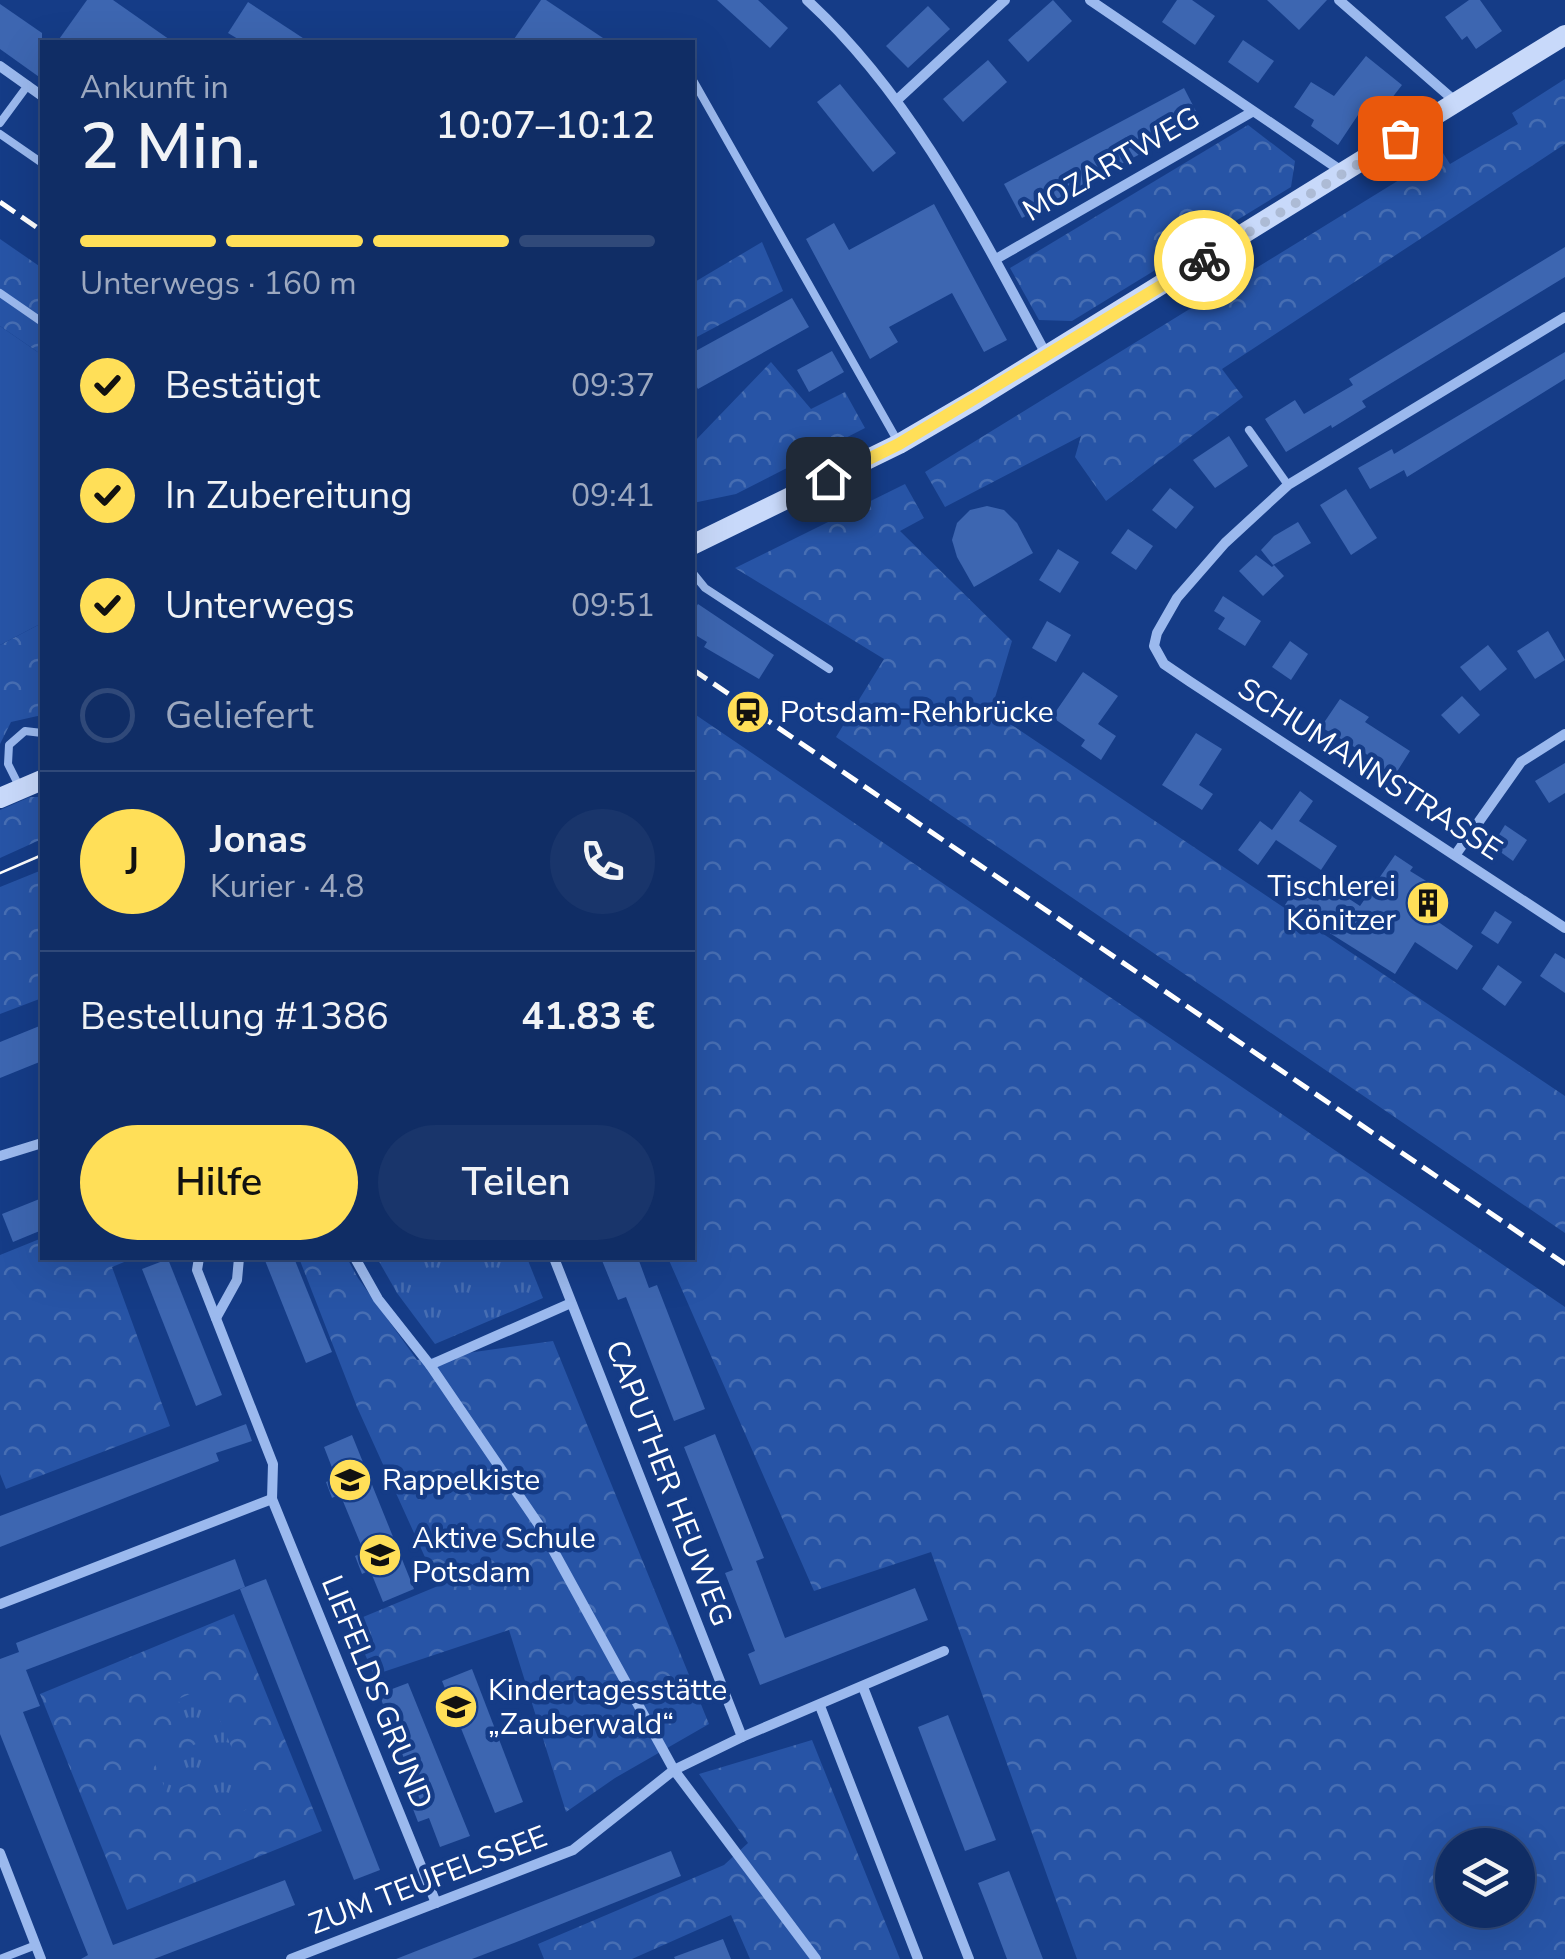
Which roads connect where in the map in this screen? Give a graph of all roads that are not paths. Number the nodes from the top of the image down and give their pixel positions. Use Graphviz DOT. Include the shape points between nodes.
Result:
graph roads {
  1 [pos="808,0"];
  2 [pos="1006,0"];
  3 [pos="1090,0"];
  4 [pos="1339,0"];
  5 [pos="1565,35"];
  6 [pos="0,66"];
  7 [pos="695,84"];
  8 [pos="28,86"];
  9 [pos="40,95"];
  10 [pos="897,100"];
  11 [pos="1456,102"];
  12 [pos="1252,112"];
  13 [pos="0,123"];
  14 [pos="0,134"];
  15 [pos="40,161"];
  16 [pos="1344,173"];
  17 [pos="996,260"];
  18 [pos="0,293"];
  19 [pos="1565,317"];
  20 [pos="40,321"];
  21 [pos="1048,357"];
  22 [pos="1249,430"];
  23 [pos="899,444"];
  24 [pos="1288,485"];
  25 [pos="695,544"];
  26 [pos="695,576"];
  27 [pos="828,669"];
  28 [pos="40,733"];
  29 [pos="1565,734"];
  30 [pos="40,781"];
  31 [pos="40,788"];
  32 [pos="20,790"];
  33 [pos="0,798"];
  34 [pos="1456,854"];
  35 [pos="1565,928"];
  36 [pos="40,1144"];
  37 [pos="0,1156"];
  38 [pos="199,1260"];
  39 [pos="239,1260"];
  40 [pos="356,1260"];
  41 [pos="555,1260"];
  42 [pos="571,1303"];
  43 [pos="216,1318"];
  44 [pos="430,1366"];
  45 [pos="272,1500"];
  46 [pos="0,1604"];
  47 [pos="944,1651"];
  48 [pos="862,1687"];
  49 [pos="820,1706"];
  50 [pos="742,1737"];
  51 [pos="674,1770"];
  52 [pos="0,1853"];
  53 [pos="436,1904"];
  54 [pos="36,1945"];
  55 [pos="0,1959"];
  56 [pos="41,1959"];
  57 [pos="292,1959"];
  58 [pos="816,1959"];
  59 [pos="918,1959"];
  60 [pos="968,1959"];
  1 -- 10 [label="street"];
  2 -- 10 [label="street"];
  3 -- 12 [label="street"];
  4 -- 11 [label="street"];
  5 -- 11 [label="main road"];
  6 -- 8 [label="street"];
  7 -- 23 [label="lane"];
  8 -- 9 [label="street"];
  8 -- 13 [label="lane"];
  10 -- 17 [label="street"];
  11 -- 16 [label="main road"];
  12 -- 16 [label="street"];
  12 -- 17 [label="street, MOZARTWEG"];
  14 -- 15 [label="lane"];
  16 -- 21 [label="main road"];
  17 -- 21 [label="street"];
  18 -- 20 [label="lane"];
  19 -- 24 [label="street"];
  21 -- 23 [label="main road"];
  22 -- 24 [label="lane"];
  23 -- 25 [label="main road"];
  24 -- 34 [label="street, SCHUMANNSTRASSE" via="1178,598 1154,646 1178,674"];
  26 -- 27 [label="lane"];
  28 -- 32 [label="lane" via="25,732 9,745 8,764"];
  29 -- 34 [label="street" via="1521,762"];
  30 -- 32 [label="main road"];
  31 -- 32 [label="lane"];
  32 -- 33 [label="main road"];
  34 -- 35 [label="street, SCHUMANNSTRASSE"];
  36 -- 37 [label="street"];
  38 -- 43 [label="street, LIEFELDS GRUND"];
  39 -- 43 [label="street" via="237,1280"];
  40 -- 44 [label="street"];
  41 -- 42 [label="street, CAPUTHER HEUWEG"];
  42 -- 44 [label="street"];
  42 -- 50 [label="street, CAPUTHER HEUWEG"];
  43 -- 45 [label="street, LIEFELDS GRUND" via="273,1464"];
  44 -- 51 [label="street" via="542,1528"];
  45 -- 46 [label="street"];
  45 -- 53 [label="street, LIEFELDS GRUND"];
  47 -- 48 [label="street"];
  48 -- 49 [label="street"];
  48 -- 60 [label="street"];
  49 -- 50 [label="street"];
  49 -- 59 [label="street"];
  50 -- 51 [label="street"];
  51 -- 53 [label="street, ZUM TEUFELSSEE" via="573,1850"];
  51 -- 58 [label="street"];
  52 -- 54 [label="street"];
  53 -- 57 [label="street, ZUM TEUFELSSEE"];
  54 -- 55 [label="lane"];
  54 -- 56 [label="street"];
}
